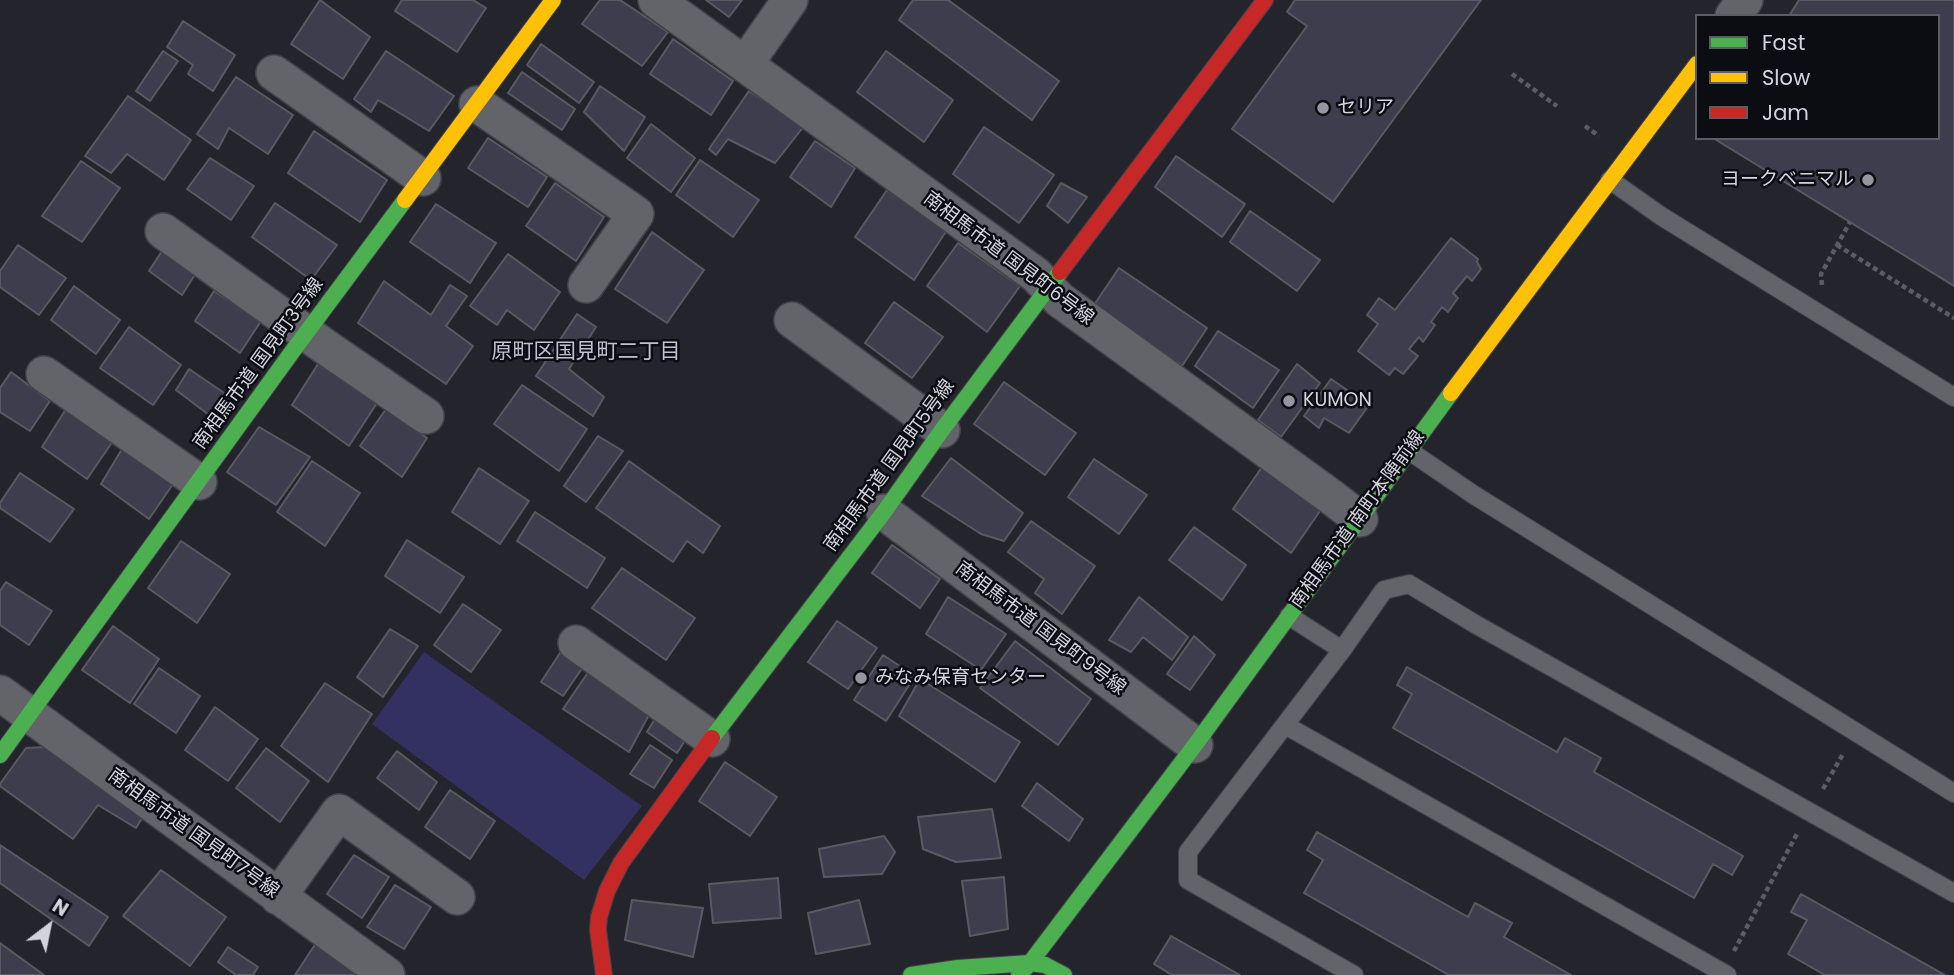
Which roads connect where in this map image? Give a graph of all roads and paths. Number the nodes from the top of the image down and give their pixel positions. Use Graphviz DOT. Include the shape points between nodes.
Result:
graph roads {
  1 [pos="553,0"];
  2 [pos="656,0"];
  3 [pos="790,0"];
  4 [pos="1265,0"];
  5 [pos="746,63"];
  6 [pos="1695,67"];
  7 [pos="274,73"];
  8 [pos="1512,74"];
  9 [pos="477,104"];
  10 [pos="1557,106"];
  11 [pos="423,178"];
  12 [pos="1610,180"];
  13 [pos="1850,222"];
  14 [pos="163,231"];
  15 [pos="1837,245"];
  16 [pos="586,285"];
  17 [pos="1048,287"];
  18 [pos="1822,287"];
  19 [pos="1954,318"];
  20 [pos="792,320"];
  21 [pos="307,333"];
  22 [pos="44,374"];
  23 [pos="1954,397"];
  24 [pos="426,416"];
  25 [pos="942,430"];
  26 [pos="1408,450"];
  27 [pos="199,482"];
  28 [pos="884,512"];
  29 [pos="1360,519"];
  30 [pos="1289,616"];
  31 [pos="576,643"];
  32 [pos="1342,650"];
  33 [pos="0,693"];
  34 [pos="29,713"];
  35 [pos="1285,724"];
  36 [pos="1856,732"];
  37 [pos="712,739"];
  38 [pos="1195,745"];
  39 [pos="0,755"];
  40 [pos="1954,793"];
  41 [pos="1816,800"];
  42 [pos="1802,825"];
  43 [pos="1954,893"];
  44 [pos="278,897"];
  45 [pos="457,897"];
  46 [pos="1728,967"];
  47 [pos="1326,968"];
  48 [pos="1024,969"];
  49 [pos="387,975"];
  50 [pos="604,975"];
  51 [pos="911,975"];
  52 [pos="1064,975"];
  53 [pos="1354,975"];
  1 -- 9 [label="street, 南相馬市道 国見町3号線"];
  2 -- 5 [label="street, 南相馬市道 国見町6号線"];
  3 -- 5 [label="street"];
  4 -- 17 [label="street, 南相馬市道 国見町5号線"];
  5 -- 17 [label="street, 南相馬市道 国見町6号線"];
  6 -- 12 [label="street, 南相馬市道 南町本陣前線"];
  7 -- 11 [label="street"];
  8 -- 10 [label="path"];
  9 -- 11 [label="street, 南相馬市道 国見町3号線"];
  9 -- 16 [label="street" via="636,214"];
  11 -- 21 [label="street, 南相馬市道 国見町3号線"];
  12 -- 23 [label="lane"];
  12 -- 26 [label="street, 南相馬市道 南町本陣前線"];
  13 -- 15 [label="path"];
  14 -- 21 [label="street"];
  15 -- 18 [label="path" via="1821,274"];
  15 -- 19 [label="path"];
  17 -- 25 [label="street, 南相馬市道 国見町5号線"];
  17 -- 29 [label="street, 南相馬市道 国見町6号線"];
  20 -- 25 [label="street"];
  21 -- 24 [label="street"];
  21 -- 27 [label="street, 南相馬市道 国見町3号線"];
  22 -- 27 [label="street"];
  25 -- 28 [label="street, 南相馬市道 国見町5号線"];
  26 -- 29 [label="street, 南相馬市道 南町本陣前線"];
  26 -- 36 [label="lane"];
  27 -- 34 [label="street, 南相馬市道 国見町3号線"];
  28 -- 37 [label="street, 南相馬市道 国見町5号線"];
  28 -- 38 [label="street, 南相馬市道 国見町9号線"];
  29 -- 30 [label="street, 南相馬市道 南町本陣前線"];
  30 -- 32 [label="lane"];
  30 -- 38 [label="street, 南相馬市道 南町本陣前線"];
  31 -- 37 [label="street"];
  32 -- 35 [label="lane"];
  32 -- 43 [label="lane" via="1384,590 1409,584"];
  33 -- 34 [label="street, 南相馬市道 国見町7号線"];
  34 -- 39 [label="street, 南相馬市道 国見町3号線"];
  34 -- 44 [label="street, 南相馬市道 国見町7号線"];
  35 -- 46 [label="lane"];
  35 -- 47 [label="lane" via="1188,852 1188,880"];
  36 -- 40 [label="lane"];
  36 -- 41 [label="path"];
  37 -- 50 [label="street, 南相馬市道 国見町5号線" via="610,881 597,926"];
  38 -- 48 [label="street, 南相馬市道 南町本陣前線"];
  42 -- 46 [label="path"];
  44 -- 45 [label="street" via="339,812"];
  44 -- 49 [label="street, 南相馬市道 国見町7号線"];
  47 -- 53 [label="lane"];
  48 -- 51 [label="street" via="958,968"];
  48 -- 52 [label="street" via="1045,965"];
}
